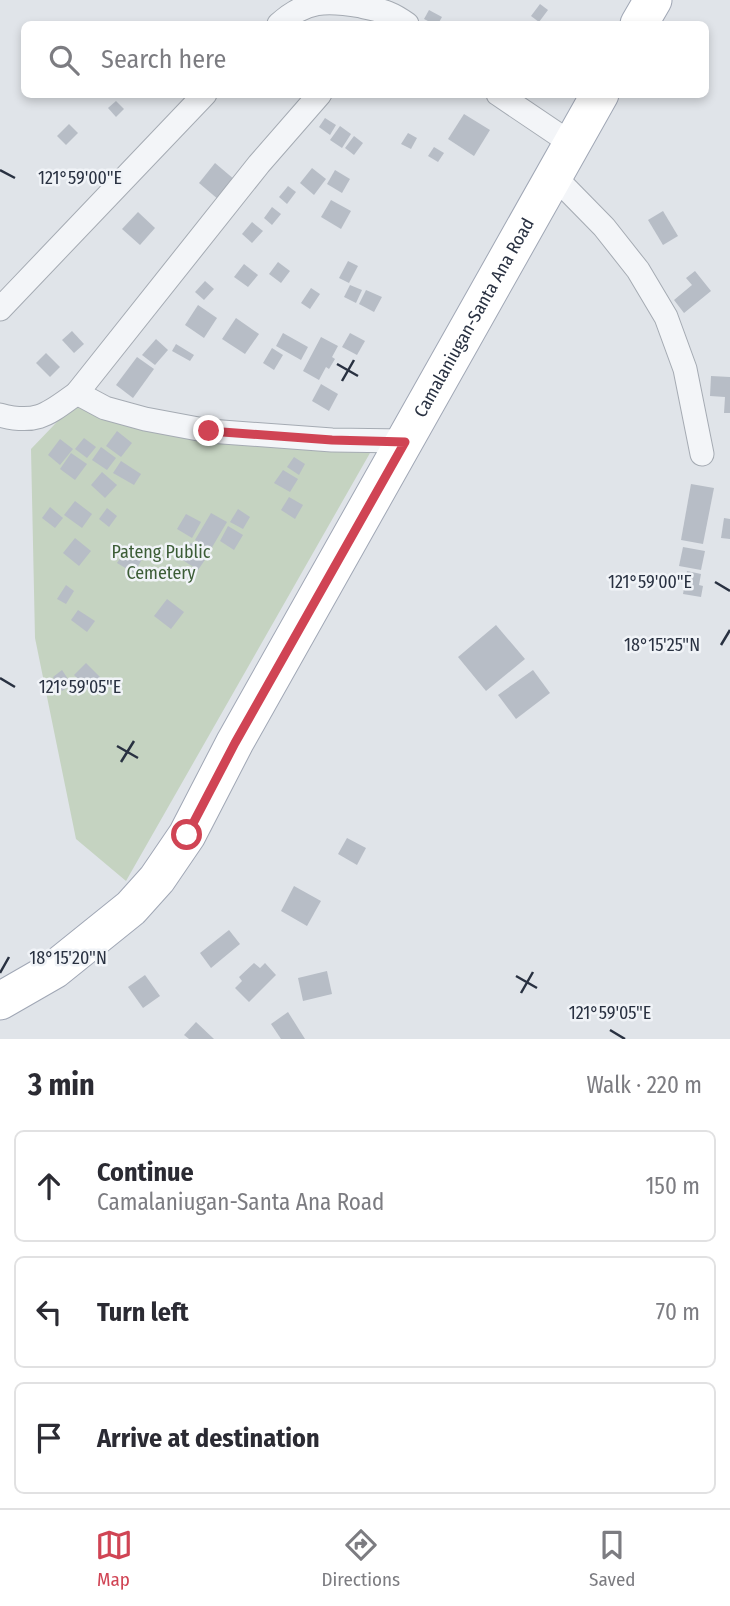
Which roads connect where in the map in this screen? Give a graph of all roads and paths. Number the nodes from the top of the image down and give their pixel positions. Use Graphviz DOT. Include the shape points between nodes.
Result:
graph roads {
  1 [pos="653,0"];
  2 [pos="395,15"];
  3 [pos="283,21"];
  4 [pos="641,21"];
  5 [pos="201,98"];
  6 [pos="317,98"];
  7 [pos="504,98"];
  8 [pos="598,98"];
  9 [pos="572,144"];
  10 [pos="554,176"];
  11 [pos="0,309"];
  12 [pos="77,393"];
  13 [pos="0,415"];
  14 [pos="405,442"];
  15 [pos="702,454"];
  16 [pos="0,1001"];
  1 -- 4 [label="main road"];
  2 -- 3 [label="street" via="338,0 319,1"];
  5 -- 11 [label="street"];
  6 -- 12 [label="street"];
  7 -- 9 [label="street"];
  8 -- 9 [label="main road, Camalaniugan-Santa Ana Road"];
  9 -- 10 [label="main road, Camalaniugan-Santa Ana Road"];
  10 -- 14 [label="main road, Camalaniugan-Santa Ana Road"];
  10 -- 15 [label="street" via="604,227 638,270 666,317 685,369"];
  12 -- 13 [label="street" via="40,417 21,420"];
  12 -- 14 [label="street" via="104,408 209,431"];
  14 -- 16 [label="main road, Camalaniugan-Santa Ana Road" via="187,835 157,879 131,908 54,970"];
}
